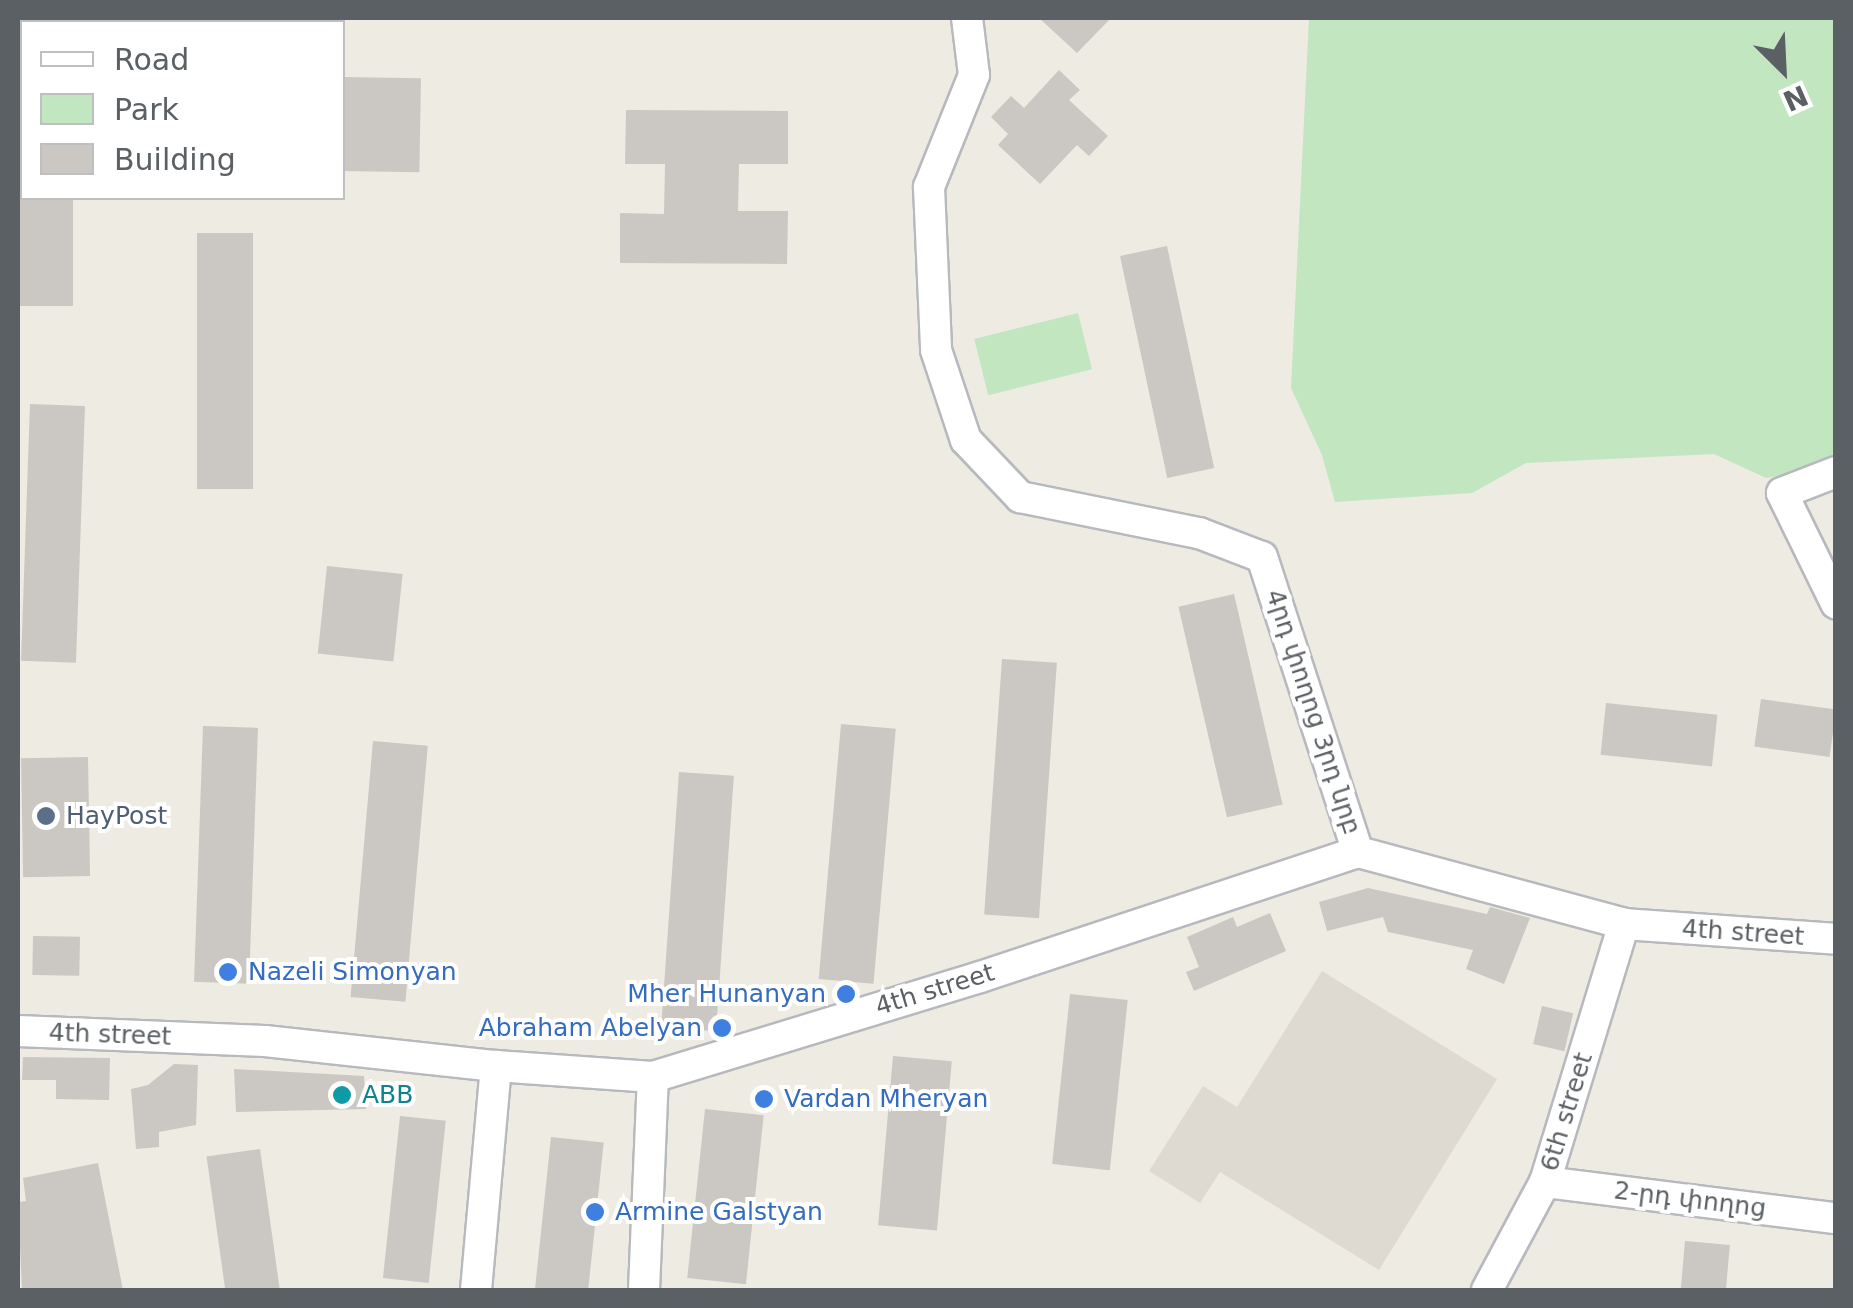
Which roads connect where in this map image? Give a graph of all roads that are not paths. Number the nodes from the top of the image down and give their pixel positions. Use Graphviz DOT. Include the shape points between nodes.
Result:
graph roads {
  1 [pos="967,18"];
  2 [pos="1836,472"];
  3 [pos="1836,602"];
  4 [pos="1358,852"];
  5 [pos="1624,924"];
  6 [pos="1836,940"];
  7 [pos="18,1031"];
  8 [pos="496,1066"];
  9 [pos="653,1077"];
  10 [pos="1545,1182"];
  11 [pos="1836,1218"];
  12 [pos="476,1290"];
  13 [pos="644,1290"];
  14 [pos="1487,1290"];
  1 -- 4 [label="street, 4րդ փողոց 3րդ նրբ" via="974,75 930,187 936,350 966,440 1020,497 1199,534 1262,557"];
  2 -- 3 [label="street" via="1782,494"];
  4 -- 5 [label="street, 4th street"];
  4 -- 9 [label="street, 4th street"];
  5 -- 6 [label="street, 4th street"];
  5 -- 10 [label="street, 6th street"];
  7 -- 8 [label="street, 4th street" via="265,1042"];
  8 -- 9 [label="street, 4th street"];
  8 -- 12 [label="street"];
  9 -- 13 [label="street"];
  10 -- 11 [label="street, 2-րդ փողոց"];
  10 -- 14 [label="street, 6th street"];
}
